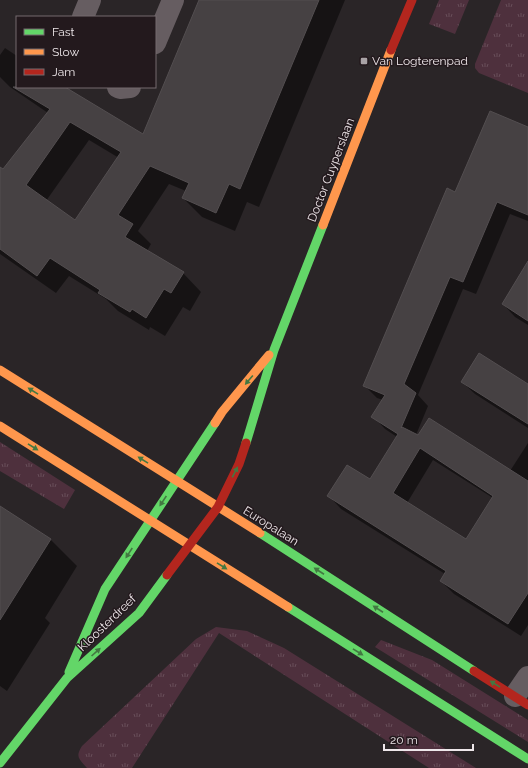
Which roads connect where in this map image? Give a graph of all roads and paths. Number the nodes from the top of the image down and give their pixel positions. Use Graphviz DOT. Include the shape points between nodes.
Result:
graph roads {
  1 [pos="90,0"];
  2 [pos="173,0"];
  3 [pos="412,0"];
  4 [pos="83,16"];
  5 [pos="156,41"];
  6 [pos="274,350"];
  7 [pos="0,370"];
  8 [pos="0,426"];
  9 [pos="176,481"];
  10 [pos="218,507"];
  11 [pos="150,520"];
  12 [pos="190,545"];
  13 [pos="528,677"];
  14 [pos="67,678"];
  15 [pos="522,701"];
  16 [pos="528,759"];
  17 [pos="0,763"];
  1 -- 4 [label="street"];
  2 -- 5 [label="street"];
  3 -- 6 [label="street, Doctor Cuyperslaan"];
  6 -- 9 [label="street, Doctor Cuyperslaan, one-way" via="222,412"];
  10 -- 6 [label="street, Doctor Cuyperslaan, one-way" via="239,464"];
  9 -- 7 [label="street, Europalaan, one-way"];
  8 -- 11 [label="street, one-way"];
  9 -- 10 [label="street, Europalaan"];
  9 -- 11 [label="street, Kloosterdreef, one-way"];
  10 -- 12 [label="street, Kloosterdreef"];
  15 -- 10 [label="street, Europalaan, one-way"];
  11 -- 12 [label="street"];
  11 -- 14 [label="street, Kloosterdreef, one-way" via="105,589"];
  14 -- 12 [label="street, Kloosterdreef, one-way" via="139,613"];
  12 -- 16 [label="street, one-way"];
  13 -- 15 [label="street"];
  14 -- 17 [label="street, Kloosterdreef"];
}
